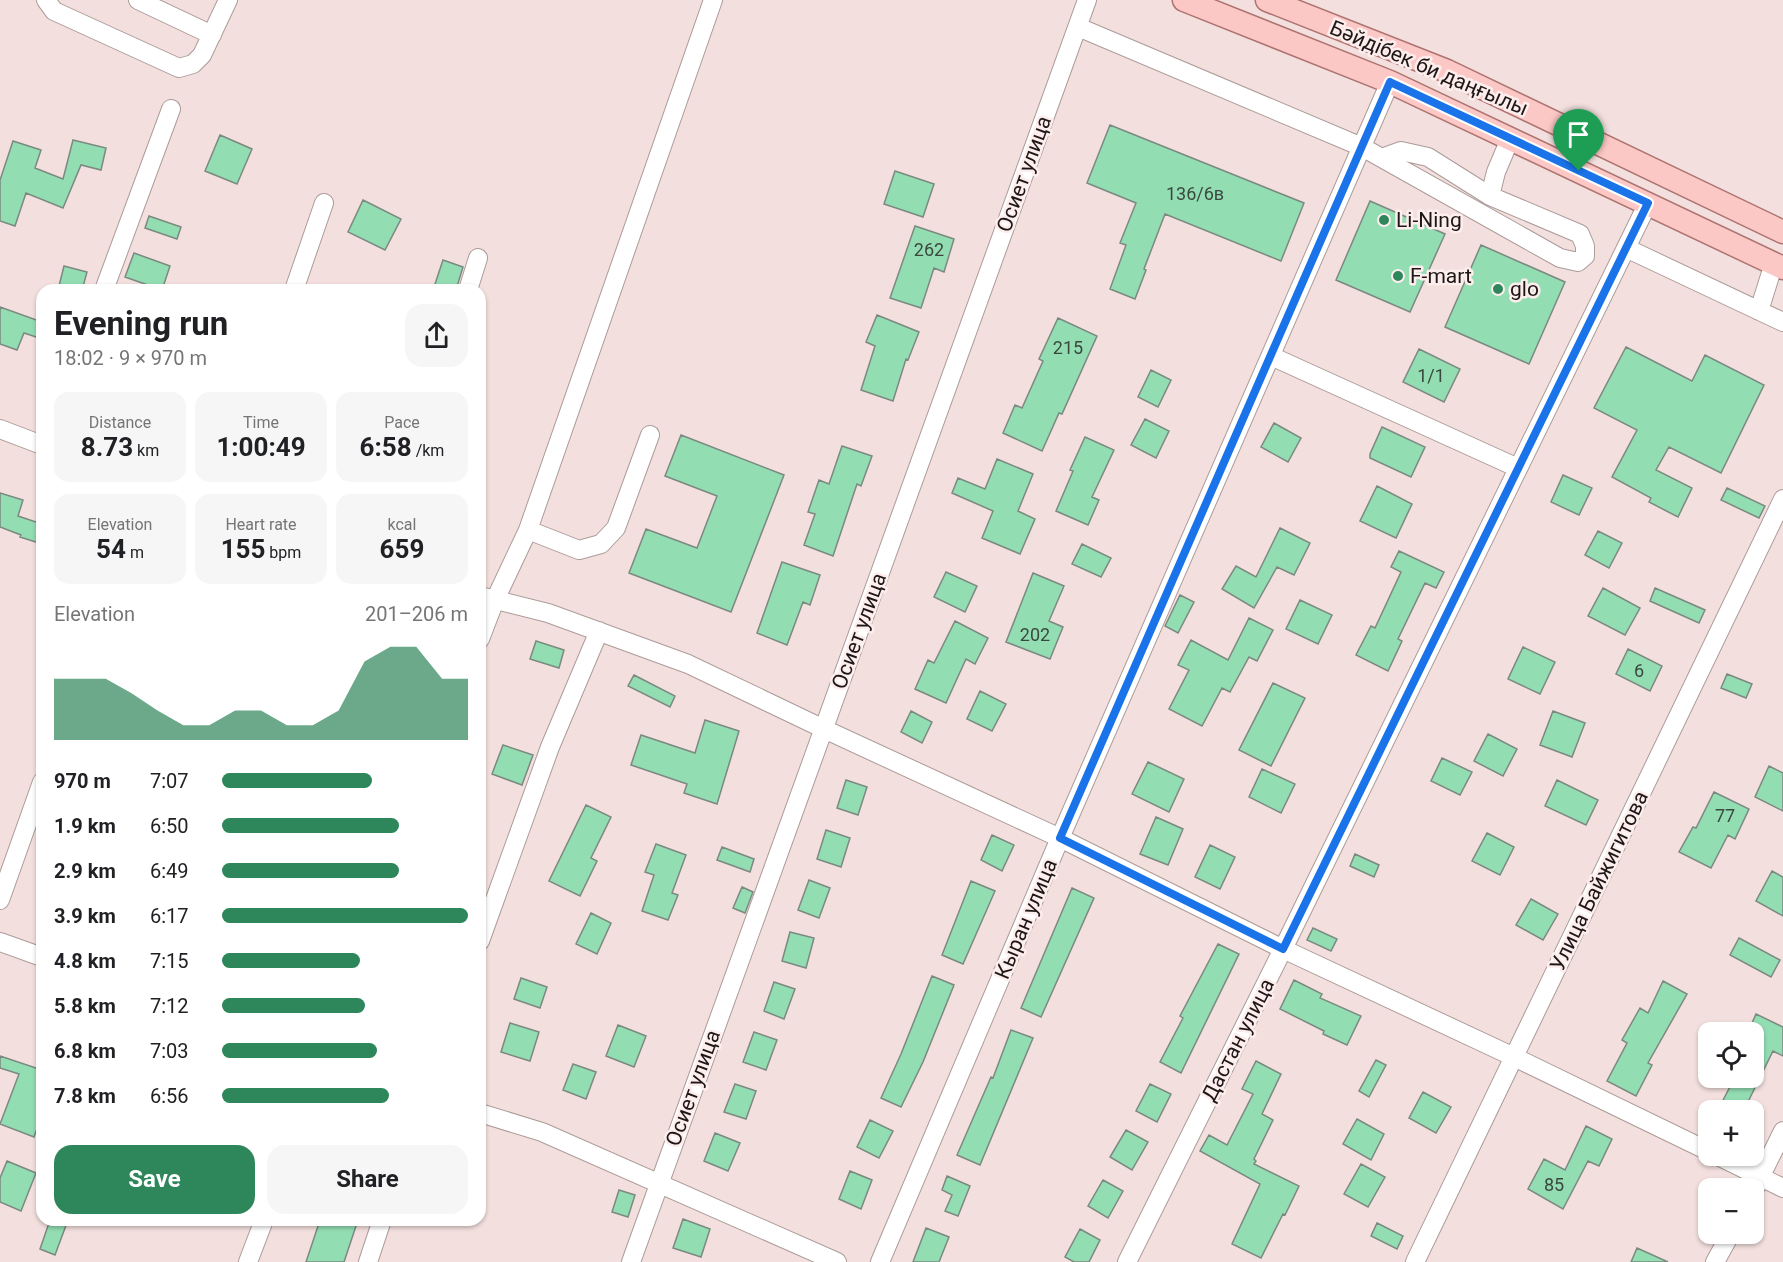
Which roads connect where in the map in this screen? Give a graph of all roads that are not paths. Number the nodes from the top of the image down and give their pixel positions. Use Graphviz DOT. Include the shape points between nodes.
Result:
graph roads {
  1 [pos="46,0"];
  2 [pos="138,0"];
  3 [pos="228,0"];
  4 [pos="713,0"];
  5 [pos="1087,0"];
  6 [pos="1184,0"];
  7 [pos="1267,0"];
  8 [pos="1078,27"];
  9 [pos="212,35"];
  10 [pos="1390,82"];
  11 [pos="171,110"];
  12 [pos="1510,139"];
  13 [pos="1362,147"];
  14 [pos="1382,158"];
  15 [pos="1490,196"];
  16 [pos="324,203"];
  17 [pos="1648,203"];
  18 [pos="1783,232"];
  19 [pos="1626,248"];
  20 [pos="1585,256"];
  21 [pos="478,258"];
  22 [pos="1778,265"];
  23 [pos="1616,268"];
  24 [pos="106,284"];
  25 [pos="296,284"];
  26 [pos="470,284"];
  27 [pos="1759,311"];
  28 [pos="1783,322"];
  29 [pos="1270,356"];
  30 [pos="0,429"];
  31 [pos="650,435"];
  32 [pos="36,443"];
  33 [pos="1518,468"];
  34 [pos="1783,500"];
  35 [pos="528,530"];
  36 [pos="488,598"];
  37 [pos="599,632"];
  38 [pos="824,729"];
  39 [pos="36,799"];
  40 [pos="1060,838"];
  41 [pos="0,900"];
  42 [pos="486,924"];
  43 [pos="0,942"];
  44 [pos="1283,949"];
  45 [pos="36,955"];
  46 [pos="1514,1057"];
  47 [pos="486,1115"];
  48 [pos="1783,1131"];
  49 [pos="1698,1146"];
  50 [pos="1732,1166"];
  51 [pos="1750,1178"];
  52 [pos="1760,1178"];
  53 [pos="658,1183"];
  54 [pos="1764,1184"];
  55 [pos="1783,1188"];
  56 [pos="262,1226"];
  57 [pos="380,1226"];
  58 [pos="1725,1244"];
  59 [pos="249,1262"];
  60 [pos="368,1262"];
  61 [pos="631,1262"];
  62 [pos="837,1262"];
  63 [pos="880,1262"];
  64 [pos="1127,1262"];
  65 [pos="1415,1262"];
  66 [pos="1715,1262"];
  1 -- 9 [label="street" via="54,11 179,68 193,64"];
  2 -- 9 [label="street"];
  3 -- 9 [label="street"];
  4 -- 35 [label="street"];
  5 -- 8 [label="street, Осиет улица"];
  6 -- 10 [label="main road, Бәйдібек би даңғылы"];
  7 -- 18 [label="main road, Бәйдібек би даңғылы" via="1447,71"];
  8 -- 13 [label="street"];
  8 -- 38 [label="street, Осиет улица"];
  10 -- 12 [label="main road, Бәйдібек би даңғылы"];
  10 -- 13 [label="street, Кыран улица"];
  11 -- 24 [label="street"];
  12 -- 15 [label="street"];
  12 -- 17 [label="main road, Бәйдібек би даңғылы"];
  13 -- 14 [label="street"];
  13 -- 29 [label="street, Кыран улица"];
  14 -- 15 [label="street" via="1401,151 1428,157"];
  14 -- 20 [label="street" via="1560,258 1578,262"];
  15 -- 20 [label="street" via="1580,234"];
  16 -- 25 [label="street"];
  17 -- 19 [label="street, Дастан улица"];
  17 -- 22 [label="main road, Бәйдібек би даңғылы"];
  19 -- 23 [label="street, Дастан улица"];
  19 -- 27 [label="street"];
  20 -- 23 [label="street"];
  21 -- 26 [label="street"];
  22 -- 27 [label="street"];
  23 -- 33 [label="street, Дастан улица"];
  27 -- 28 [label="street"];
  29 -- 33 [label="street"];
  29 -- 40 [label="street, Кыран улица"];
  30 -- 32 [label="street"];
  31 -- 35 [label="street" via="616,528 601,544 579,550"];
  33 -- 44 [label="street, Дастан улица"];
  34 -- 46 [label="street, Улица Байжигитова"];
  35 -- 36 [label="street"];
  36 -- 37 [label="street" via="548,613"];
  37 -- 38 [label="street" via="688,664"];
  37 -- 42 [label="street" via="550,747"];
  38 -- 40 [label="street"];
  38 -- 53 [label="street, Осиет улица"];
  39 -- 41 [label="street"];
  40 -- 44 [label="street"];
  40 -- 63 [label="street, Кыран улица"];
  43 -- 45 [label="street"];
  44 -- 46 [label="street"];
  44 -- 64 [label="street, Дастан улица"];
  46 -- 49 [label="street"];
  46 -- 65 [label="street, Улица Байжигитова"];
  47 -- 53 [label="street" via="542,1132"];
  48 -- 52 [label="street"];
  50 -- 51 [label="street"];
  53 -- 61 [label="street, Осиет улица"];
  53 -- 62 [label="street"];
  54 -- 55 [label="street"];
  56 -- 59 [label="street"];
  57 -- 60 [label="street"];
  58 -- 66 [label="street"];
}
